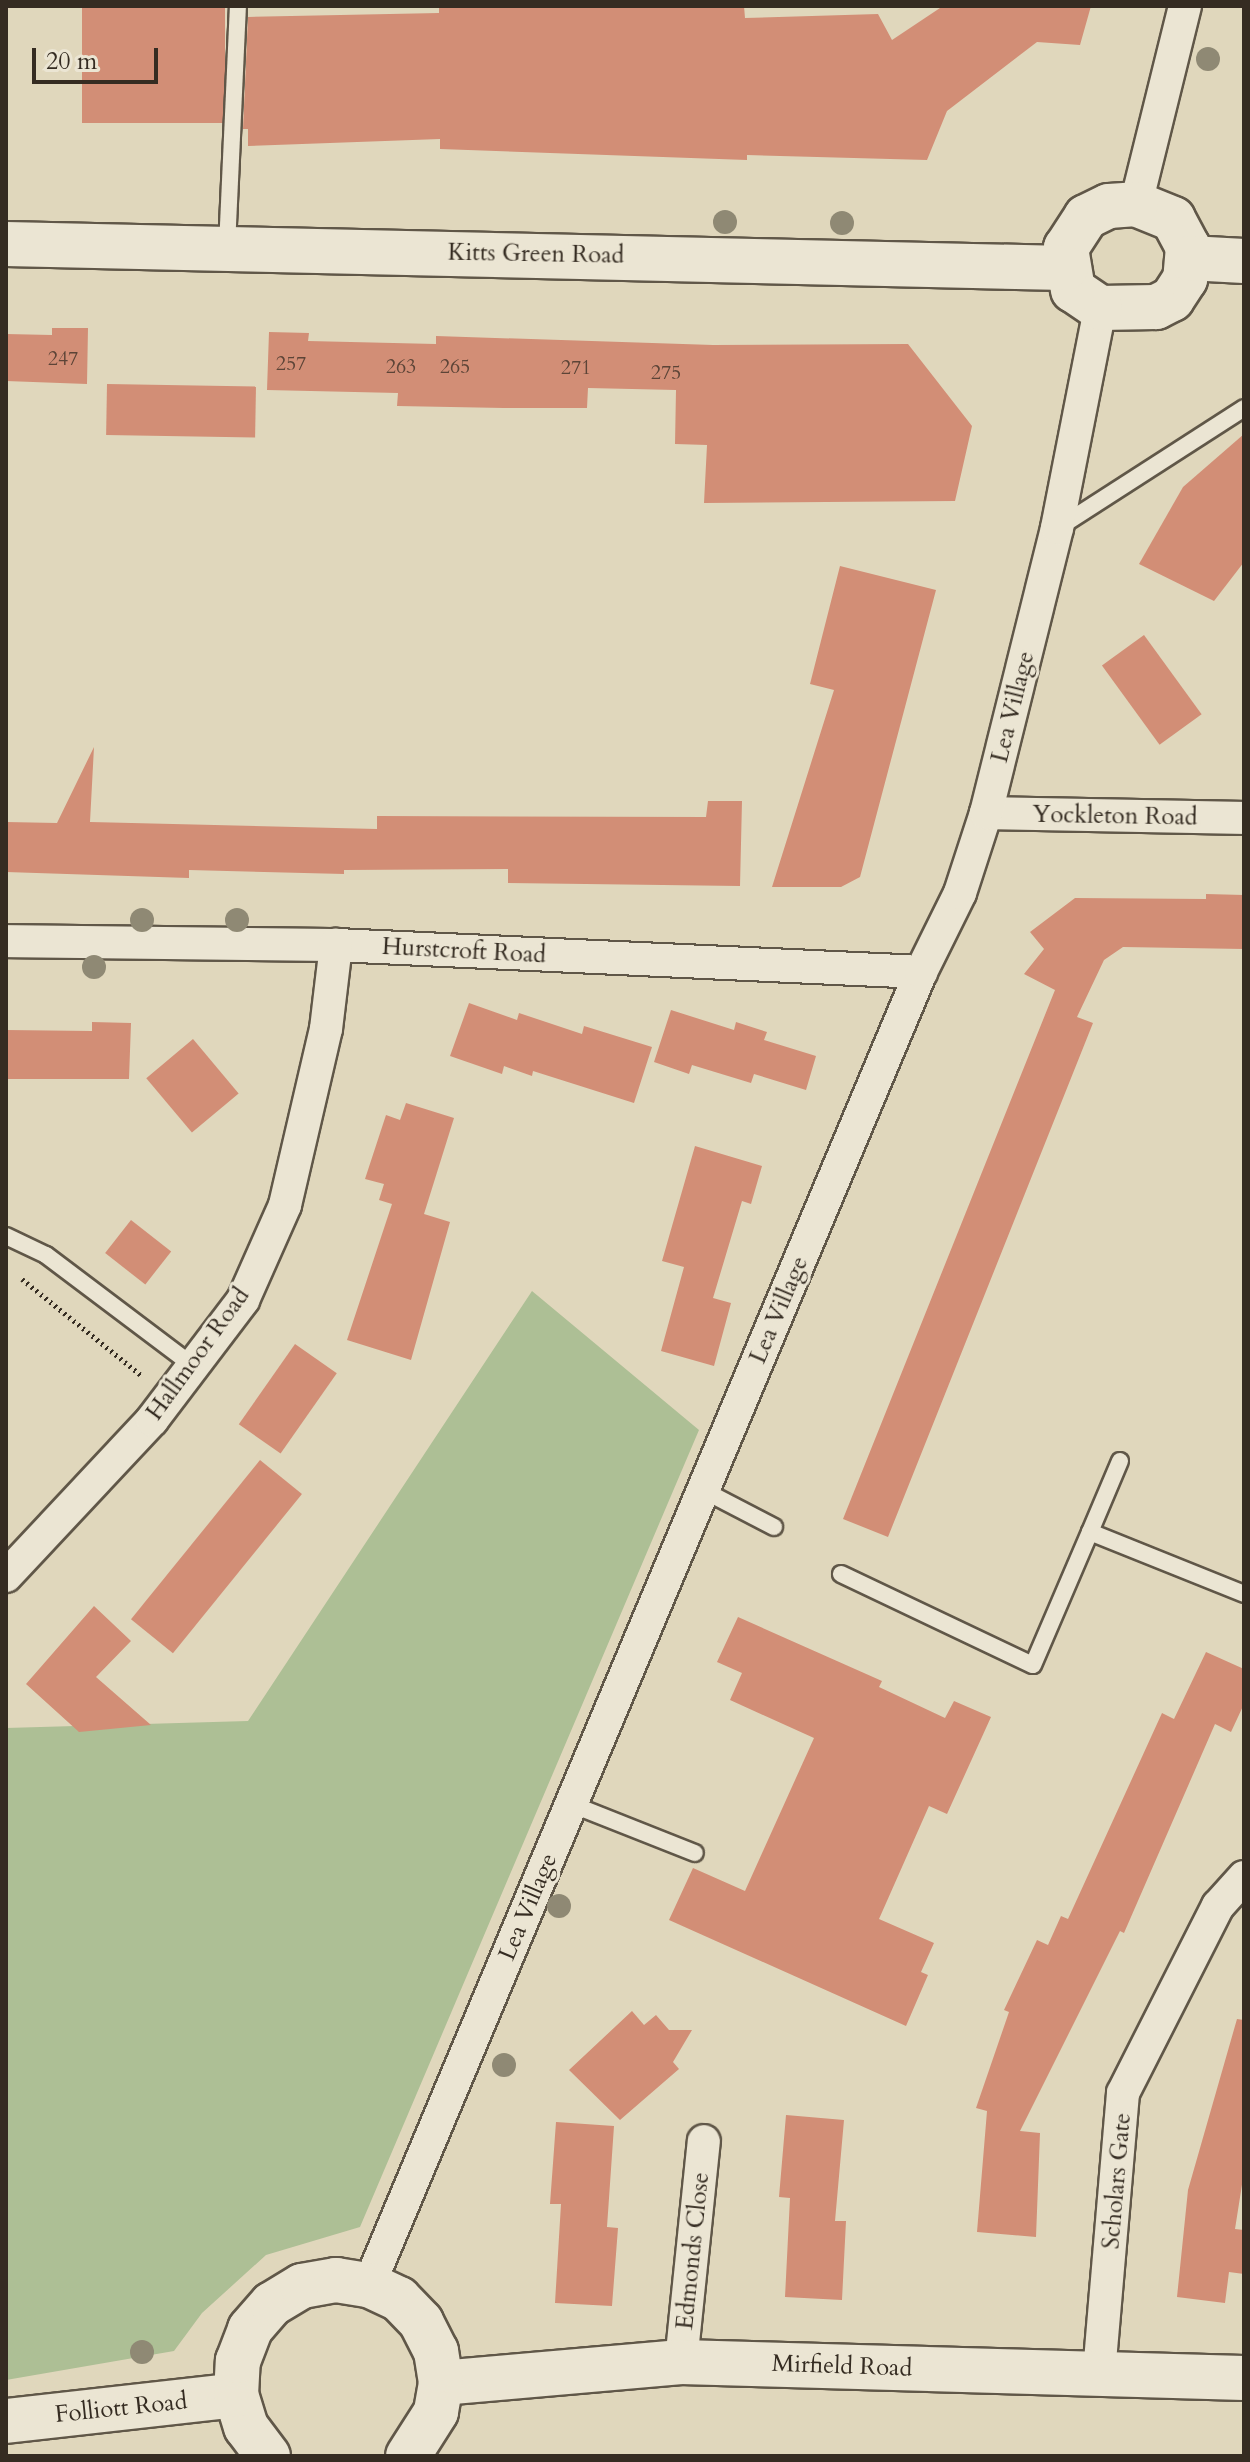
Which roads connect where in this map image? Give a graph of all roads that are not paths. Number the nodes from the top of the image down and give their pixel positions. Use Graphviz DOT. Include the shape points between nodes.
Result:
graph roads {
  1 [pos="238,6"];
  2 [pos="1185,6"];
  3 [pos="1136,204"];
  4 [pos="6,244"];
  5 [pos="227,248"];
  6 [pos="1189,258"];
  7 [pos="1244,261"];
  8 [pos="1066,268"];
  9 [pos="1100,308"];
  10 [pos="1244,408"];
  11 [pos="1057,528"];
  12 [pos="986,813"];
  13 [pos="1244,818"];
  14 [pos="6,941"];
  15 [pos="336,945"];
  16 [pos="921,972"];
  17 [pos="6,1236"];
  18 [pos="192,1365"];
  19 [pos="1120,1461"];
  20 [pos="703,1490"];
  21 [pos="774,1527"];
  22 [pos="1090,1532"];
  23 [pos="841,1574"];
  24 [pos="6,1576"];
  25 [pos="1244,1594"];
  26 [pos="571,1804"];
  27 [pos="695,1853"];
  28 [pos="1244,1877"];
  29 [pos="704,2141"];
  30 [pos="369,2285"];
  31 [pos="681,2362"];
  32 [pos="1099,2373"];
  33 [pos="1244,2378"];
  34 [pos="441,2383"];
  35 [pos="236,2395"];
  36 [pos="6,2421"];
  37 [pos="268,2456"];
  38 [pos="408,2456"];
  1 -- 5 [label="lane"];
  2 -- 3 [label="street"];
  3 -- 6 [label="street" via="1173,219"];
  3 -- 8 [label="street" via="1109,206 1086,217 1069,240"];
  4 -- 5 [label="street, Kitts Green Road"];
  5 -- 8 [label="street, Kitts Green Road"];
  6 -- 7 [label="street"];
  6 -- 9 [label="street" via="1185,279 1172,299 1137,311"];
  8 -- 9 [label="street" via="1073,290"];
  9 -- 11 [label="street, Lea Village"];
  10 -- 11 [label="lane"];
  11 -- 12 [label="street, Lea Village"];
  12 -- 13 [label="street, Yockleton Road"];
  12 -- 16 [label="street, Lea Village" via="960,893"];
  14 -- 15 [label="street, Hurstcroft Road"];
  15 -- 16 [label="street, Hurstcroft Road"];
  15 -- 18 [label="street, Hallmoor Road" via="326,1029 285,1205 243,1300"];
  16 -- 20 [label="street, Lea Village"];
  17 -- 18 [label="lane" via="46,1255"];
  18 -- 24 [label="street, Hallmoor Road" via="167,1400"];
  19 -- 22 [label="lane"];
  20 -- 21 [label="lane"];
  20 -- 26 [label="street, Lea Village"];
  22 -- 23 [label="lane" via="1033,1665"];
  22 -- 25 [label="lane"];
  26 -- 27 [label="lane"];
  26 -- 30 [label="street, Lea Village"];
  28 -- 32 [label="street, Scholars Gate" via="1218,1906 1123,2093"];
  29 -- 31 [label="street, Edmonds Close"];
  30 -- 34 [label="street" via="399,2299 421,2322 436,2351"];
  30 -- 35 [label="street" via="336,2280 302,2286 272,2304 250,2329 238,2361"];
  31 -- 32 [label="street, Mirfield Road"];
  31 -- 34 [label="street, Mirfield Road"];
  32 -- 33 [label="street, Mirfield Road"];
  34 -- 38 [label="street" via="436,2412"];
  35 -- 36 [label="street, Folliott Road"];
  35 -- 37 [label="street" via="246,2427"];
}
